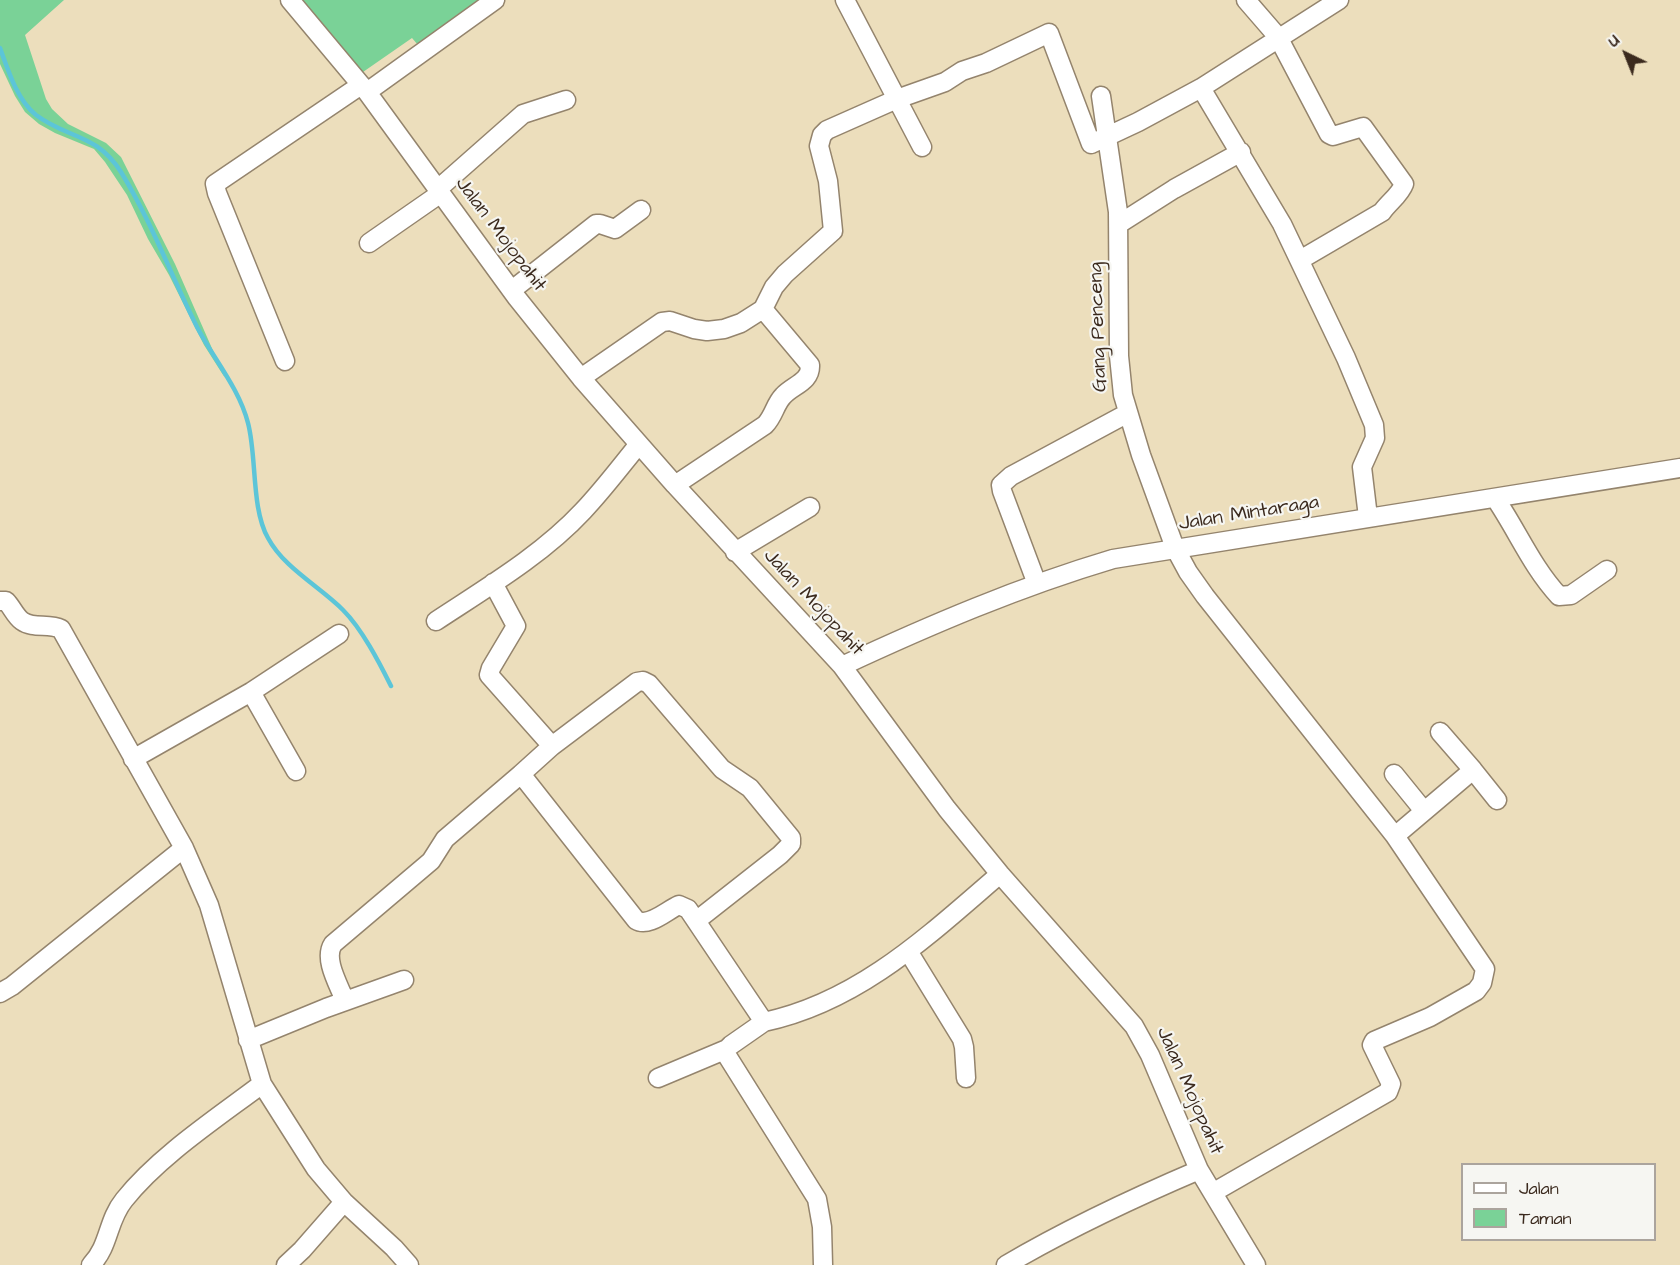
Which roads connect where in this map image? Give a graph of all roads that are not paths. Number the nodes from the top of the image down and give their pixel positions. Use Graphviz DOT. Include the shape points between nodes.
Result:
graph roads {
  1 [pos="290,0"];
  2 [pos="495,0"];
  3 [pos="845,0"];
  4 [pos="1246,0"];
  5 [pos="1339,0"];
  6 [pos="1278,37"];
  7 [pos="1201,88"];
  8 [pos="364,89"];
  9 [pos="1101,96"];
  10 [pos="897,99"];
  11 [pos="566,100"];
  12 [pos="922,147"];
  13 [pos="1241,152"];
  14 [pos="440,191"];
  15 [pos="641,210"];
  16 [pos="1119,224"];
  17 [pos="369,243"];
  18 [pos="1299,260"];
  19 [pos="512,290"];
  20 [pos="763,309"];
  21 [pos="285,361"];
  22 [pos="581,378"];
  23 [pos="1128,413"];
  24 [pos="639,444"];
  25 [pos="1680,468"];
  26 [pos="675,485"];
  27 [pos="1495,498"];
  28 [pos="810,507"];
  29 [pos="1368,517"];
  30 [pos="1175,548"];
  31 [pos="735,552"];
  32 [pos="1607,570"];
  33 [pos="493,583"];
  34 [pos="1037,584"];
  35 [pos="0,601"];
  36 [pos="436,621"];
  37 [pos="339,634"];
  38 [pos="842,666"];
  39 [pos="251,692"];
  40 [pos="1440,732"];
  41 [pos="552,746"];
  42 [pos="133,759"];
  43 [pos="1473,770"];
  44 [pos="296,771"];
  45 [pos="521,774"];
  46 [pos="1394,774"];
  47 [pos="1497,800"];
  48 [pos="1424,811"];
  49 [pos="1395,836"];
  50 [pos="184,848"];
  51 [pos="1000,874"];
  52 [pos="696,921"];
  53 [pos="908,951"];
  54 [pos="404,980"];
  55 [pos="0,993"];
  56 [pos="345,1001"];
  57 [pos="764,1022"];
  58 [pos="248,1040"];
  59 [pos="727,1049"];
  60 [pos="658,1078"];
  61 [pos="966,1078"];
  62 [pos="262,1084"];
  63 [pos="1198,1170"];
  64 [pos="1214,1192"];
  65 [pos="344,1202"];
  66 [pos="91,1265"];
  67 [pos="286,1265"];
  68 [pos="409,1265"];
  69 [pos="823,1265"];
  70 [pos="1006,1265"];
  71 [pos="1257,1265"];
  1 -- 8 [label="street, Jalan Mojopahit"];
  2 -- 8 [label="street"];
  3 -- 10 [label="street"];
  4 -- 6 [label="street"];
  5 -- 6 [label="street"];
  6 -- 7 [label="street"];
  6 -- 18 [label="street" via="1329,134 1363,127 1404,184 1382,212"];
  7 -- 10 [label="street" via="1091,144 1049,33 945,82"];
  7 -- 13 [label="street"];
  8 -- 14 [label="street, Jalan Mojopahit"];
  8 -- 21 [label="street" via="215,184"];
  9 -- 16 [label="street, Gang Penceng"];
  10 -- 12 [label="street"];
  10 -- 20 [label="street" via="822,135 819,147 828,182 833,231 785,274"];
  11 -- 14 [label="street" via="523,114 507,125"];
  13 -- 16 [label="street"];
  13 -- 18 [label="street"];
  14 -- 17 [label="street"];
  14 -- 19 [label="street, Jalan Mojopahit"];
  15 -- 19 [label="street" via="614,230 596,224"];
  16 -- 23 [label="street, Gang Penceng" via="1119,356"];
  18 -- 29 [label="street" via="1376,432 1362,467"];
  19 -- 22 [label="street, Jalan Mojopahit"];
  20 -- 22 [label="street" via="724,329 707,331 662,322"];
  20 -- 26 [label="street" via="810,365 811,373 783,395 765,425"];
  22 -- 24 [label="street, Jalan Mojopahit"];
  23 -- 30 [label="street, Gang Penceng"];
  23 -- 34 [label="street" via="1003,481 1002,491"];
  24 -- 26 [label="street, Jalan Mojopahit"];
  24 -- 33 [label="street" via="583,512"];
  25 -- 27 [label="street, Jalan Mintaraga"];
  26 -- 31 [label="street, Jalan Mojopahit"];
  27 -- 29 [label="street, Jalan Mintaraga"];
  27 -- 32 [label="street" via="1523,546 1560,596 1571,595"];
  28 -- 31 [label="street"];
  29 -- 30 [label="street, Jalan Mintaraga"];
  30 -- 34 [label="street, Jalan Mintaraga" via="1113,559"];
  30 -- 49 [label="street, Gang Penceng" via="1205,596"];
  31 -- 38 [label="street, Jalan Mojopahit"];
  33 -- 36 [label="street"];
  33 -- 41 [label="street" via="516,626 489,675"];
  34 -- 38 [label="street, Jalan Mintaraga"];
  35 -- 42 [label="street" via="6,601 20,620 28,624 61,629"];
  37 -- 39 [label="street"];
  38 -- 51 [label="street, Jalan Mojopahit"];
  39 -- 42 [label="street"];
  39 -- 44 [label="street"];
  40 -- 43 [label="street"];
  41 -- 45 [label="street"];
  41 -- 52 [label="street" via="643,681 722,769 750,788 789,834 791,842 784,851"];
  42 -- 50 [label="street"];
  43 -- 47 [label="street"];
  43 -- 48 [label="street"];
  45 -- 52 [label="street" via="636,920 649,921 680,905"];
  45 -- 56 [label="street" via="447,837 431,861 330,947 330,959"];
  46 -- 48 [label="street"];
  48 -- 49 [label="street"];
  49 -- 64 [label="street, Gang Penceng" via="1485,969 1482,982 1476,991 1430,1017 1374,1041 1372,1045 1390,1084 1388,1092"];
  50 -- 55 [label="street"];
  50 -- 58 [label="street" via="209,905"];
  51 -- 53 [label="street"];
  51 -- 63 [label="street, Jalan Mojopahit" via="1144,1040"];
  52 -- 57 [label="street"];
  53 -- 57 [label="street" via="844,993 805,1011"];
  53 -- 61 [label="street" via="962,1039"];
  54 -- 56 [label="street"];
  56 -- 58 [label="street"];
  57 -- 59 [label="street"];
  58 -- 62 [label="street"];
  59 -- 60 [label="street"];
  59 -- 69 [label="street" via="729,1061 818,1199"];
  62 -- 65 [label="street" via="316,1169"];
  62 -- 66 [label="street" via="145,1176 122,1202 109,1224 107,1240"];
  63 -- 64 [label="street, Jalan Mojopahit"];
  63 -- 70 [label="street" via="1070,1228"];
  64 -- 71 [label="street, Jalan Mojopahit"];
  65 -- 67 [label="street"];
  65 -- 68 [label="street"];
}
